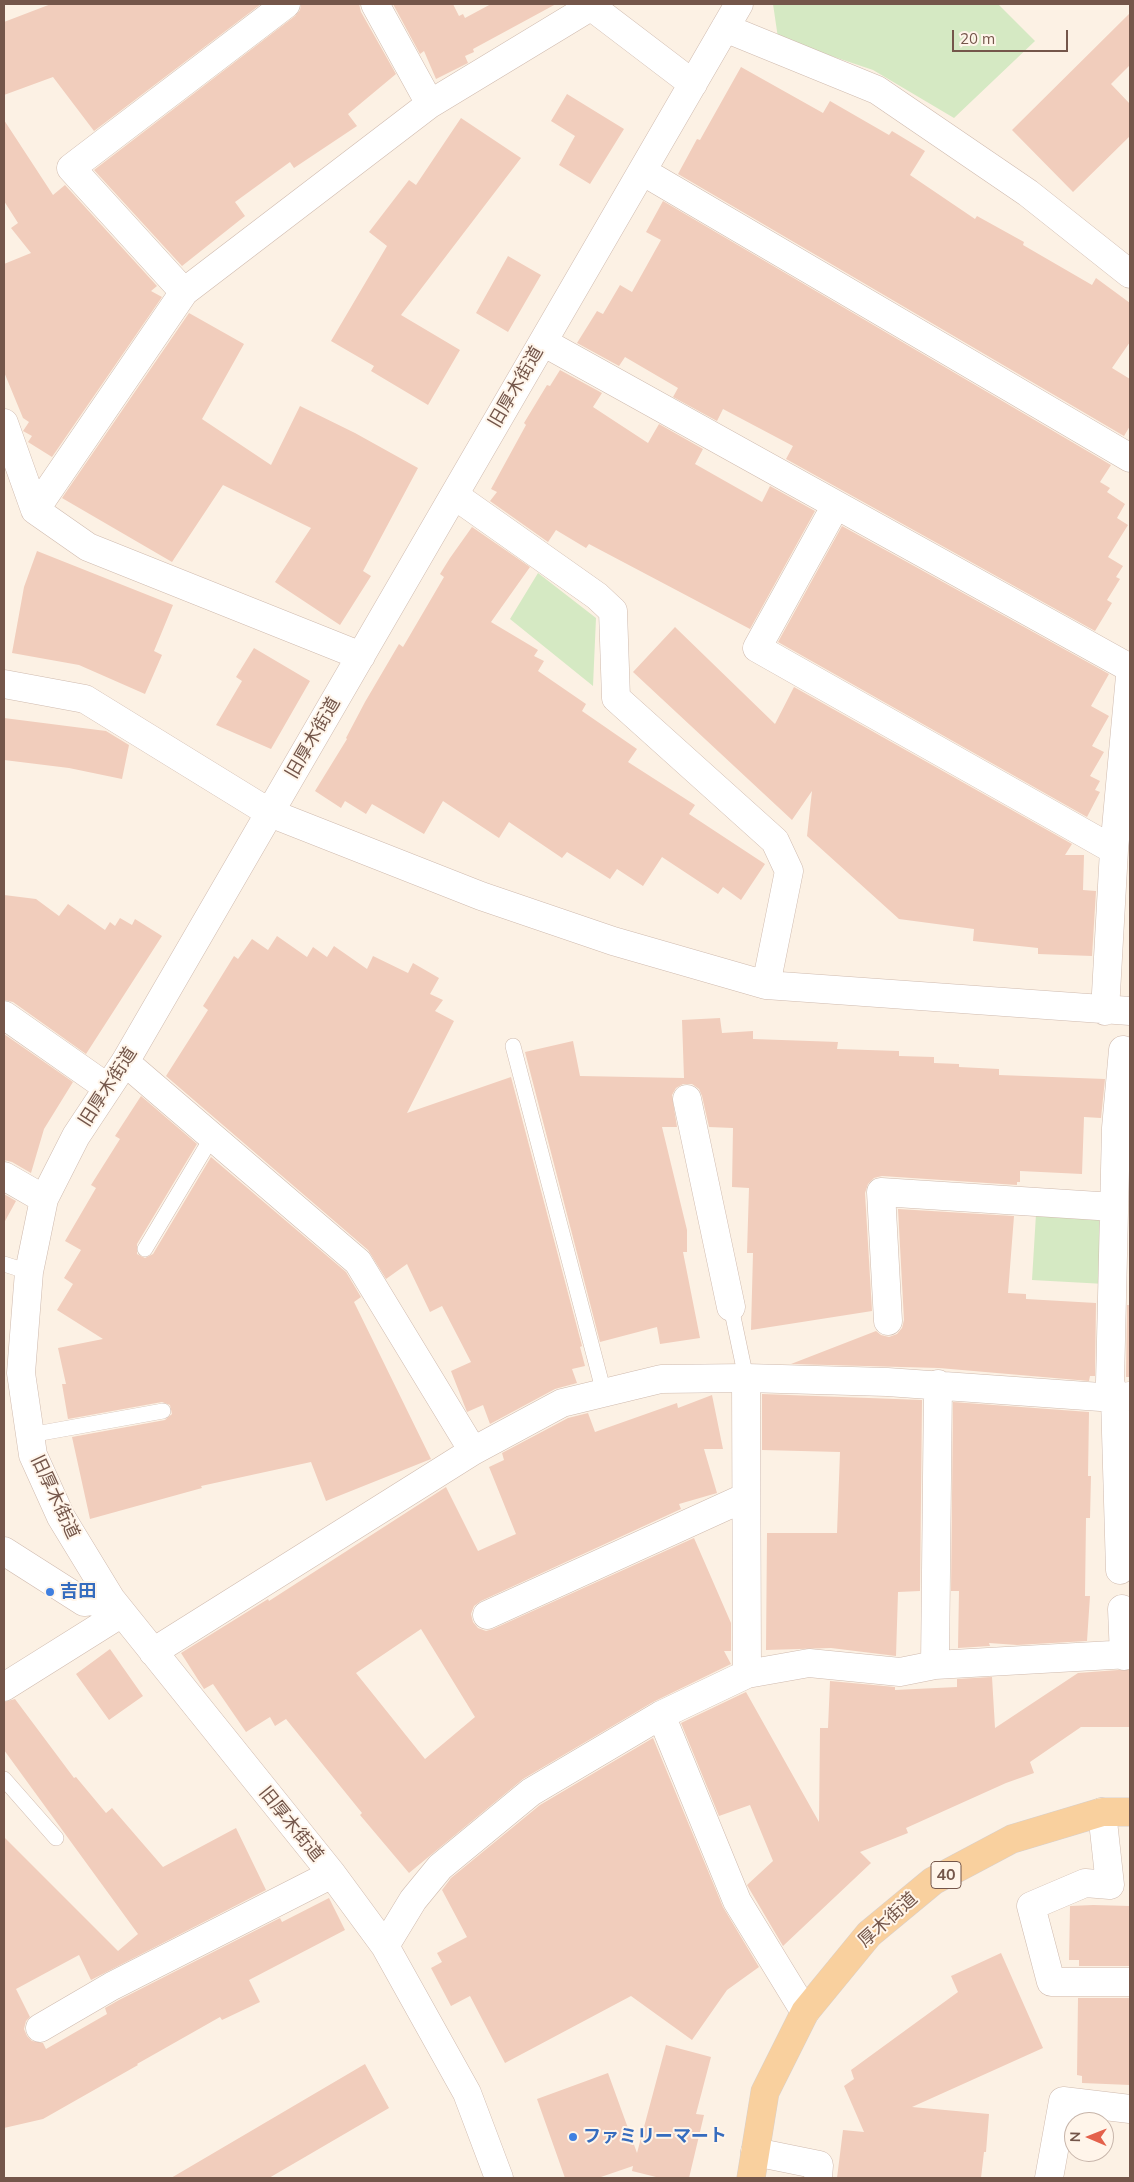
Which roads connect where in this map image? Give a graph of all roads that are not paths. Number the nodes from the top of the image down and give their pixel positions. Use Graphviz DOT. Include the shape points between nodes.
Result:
graph roads {
  1 [pos="286,4"];
  2 [pos="375,4"];
  3 [pos="739,4"];
  4 [pos="589,5"];
  5 [pos="725,28"];
  6 [pos="693,84"];
  7 [pos="430,104"];
  8 [pos="642,171"];
  9 [pos="1130,274"];
  10 [pos="184,292"];
  11 [pos="543,342"];
  12 [pos="4,423"];
  13 [pos="1130,458"];
  14 [pos="454,495"];
  15 [pos="836,505"];
  16 [pos="35,510"];
  17 [pos="361,656"];
  18 [pos="1130,668"];
  19 [pos="1130,676"];
  20 [pos="4,684"];
  21 [pos="270,813"];
  22 [pos="1114,850"];
  23 [pos="766,985"];
  24 [pos="1118,1011"];
  25 [pos="4,1015"];
  26 [pos="513,1046"];
  27 [pos="1123,1050"];
  28 [pos="125,1062"];
  29 [pos="108,1088"];
  30 [pos="687,1100"];
  31 [pos="212,1137"];
  32 [pos="4,1176"];
  33 [pos="44,1199"];
  34 [pos="1114,1207"];
  35 [pos="145,1249"];
  36 [pos="4,1264"];
  37 [pos="29,1272"];
  38 [pos="731,1307"];
  39 [pos="888,1321"];
  40 [pos="12,1372"];
  41 [pos="746,1378"];
  42 [pos="938,1384"];
  43 [pos="604,1393"];
  44 [pos="1123,1397"];
  45 [pos="163,1411"];
  46 [pos="30,1435"];
  47 [pos="473,1451"];
  48 [pos="746,1497"];
  49 [pos="4,1551"];
  50 [pos="1120,1570"];
  51 [pos="117,1606"];
  52 [pos="1122,1609"];
  53 [pos="487,1615"];
  54 [pos="153,1652"];
  55 [pos="1127,1655"];
  56 [pos="935,1665"];
  57 [pos="747,1674"];
  58 [pos="4,1687"];
  59 [pos="660,1715"];
  60 [pos="4,1779"];
  61 [pos="1102,1812"];
  62 [pos="1130,1812"];
  63 [pos="56,1838"];
  64 [pos="332,1874"];
  65 [pos="384,1946"];
  66 [pos="1130,1982"];
  67 [pos="805,2012"];
  68 [pos="40,2028"];
  69 [pos="1130,2108"];
  70 [pos="755,2152"];
  71 [pos="499,2178"];
  72 [pos="751,2178"];
  73 [pos="818,2178"];
  74 [pos="1049,2178"];
  1 -- 10 [label="street" via="71,168"];
  2 -- 7 [label="street"];
  3 -- 5 [label="street, 旧厚木街道"];
  4 -- 6 [label="street"];
  4 -- 7 [label="street"];
  5 -- 6 [label="street, 旧厚木街道"];
  5 -- 9 [label="street" via="877,90 1028,193"];
  6 -- 8 [label="street, 旧厚木街道"];
  7 -- 10 [label="street"];
  8 -- 11 [label="street, 旧厚木街道"];
  8 -- 13 [label="street"];
  10 -- 16 [label="street"];
  11 -- 14 [label="street, 旧厚木街道"];
  11 -- 15 [label="street"];
  12 -- 16 [label="street"];
  14 -- 17 [label="street, 旧厚木街道"];
  14 -- 23 [label="street" via="597,596 613,611 616,698 775,841 789,871"];
  15 -- 18 [label="street"];
  15 -- 22 [label="street" via="757,648"];
  16 -- 17 [label="street" via="88,547"];
  17 -- 21 [label="street, 旧厚木街道"];
  19 -- 22 [label="street"];
  20 -- 21 [label="street" via="85,699"];
  21 -- 23 [label="street" via="481,896 613,941"];
  21 -- 28 [label="street, 旧厚木街道"];
  22 -- 24 [label="street"];
  23 -- 24 [label="street"];
  25 -- 29 [label="street"];
  26 -- 43 [label="lane"];
  27 -- 34 [label="street" via="1116,1128"];
  28 -- 29 [label="street, 旧厚木街道"];
  28 -- 31 [label="street"];
  29 -- 33 [label="street, 旧厚木街道" via="76,1136"];
  30 -- 38 [label="street"];
  31 -- 35 [label="lane"];
  31 -- 47 [label="street" via="358,1262"];
  32 -- 33 [label="street"];
  33 -- 37 [label="street, 旧厚木街道"];
  34 -- 39 [label="street" via="881,1192"];
  34 -- 44 [label="street" via="1110,1382"];
  36 -- 37 [label="lane"];
  37 -- 40 [label="street, 旧厚木街道"];
  38 -- 41 [label="lane"];
  40 -- 46 [label="street, 旧厚木街道"];
  41 -- 42 [label="street"];
  41 -- 43 [label="street" via="661,1379"];
  41 -- 48 [label="street"];
  42 -- 44 [label="street"];
  42 -- 56 [label="street"];
  43 -- 47 [label="street" via="562,1403"];
  44 -- 50 [label="street"];
  45 -- 46 [label="lane"];
  46 -- 51 [label="street, 旧厚木街道" via="33,1455 61,1517"];
  47 -- 54 [label="street"];
  48 -- 53 [label="street"];
  48 -- 57 [label="street"];
  49 -- 51 [label="street" via="84,1602"];
  51 -- 54 [label="street, 旧厚木街道"];
  51 -- 58 [label="street"];
  52 -- 55 [label="street"];
  54 -- 64 [label="street, 旧厚木街道"];
  55 -- 56 [label="street"];
  56 -- 57 [label="street" via="900,1672 809,1663"];
  57 -- 59 [label="street"];
  59 -- 65 [label="street" via="531,1792 440,1867 413,1900"];
  59 -- 67 [label="street" via="737,1901"];
  60 -- 63 [label="lane"];
  61 -- 62 [label="main road, 厚木街道 / 40"];
  61 -- 66 [label="street" via="1110,1885 1085,1883 1030,1906 1051,1982"];
  61 -- 67 [label="main road, 厚木街道 / 40" via="1012,1839 934,1881 869,1934"];
  64 -- 65 [label="street, 旧厚木街道"];
  64 -- 68 [label="street" via="112,1986"];
  65 -- 71 [label="street, 旧厚木街道" via="467,2093"];
  67 -- 70 [label="main road, 厚木街道 / 40" via="765,2092"];
  69 -- 74 [label="street" via="1063,2101"];
  70 -- 72 [label="main road, 厚木街道 / 40"];
  70 -- 73 [label="street" via="819,2164"];
}
